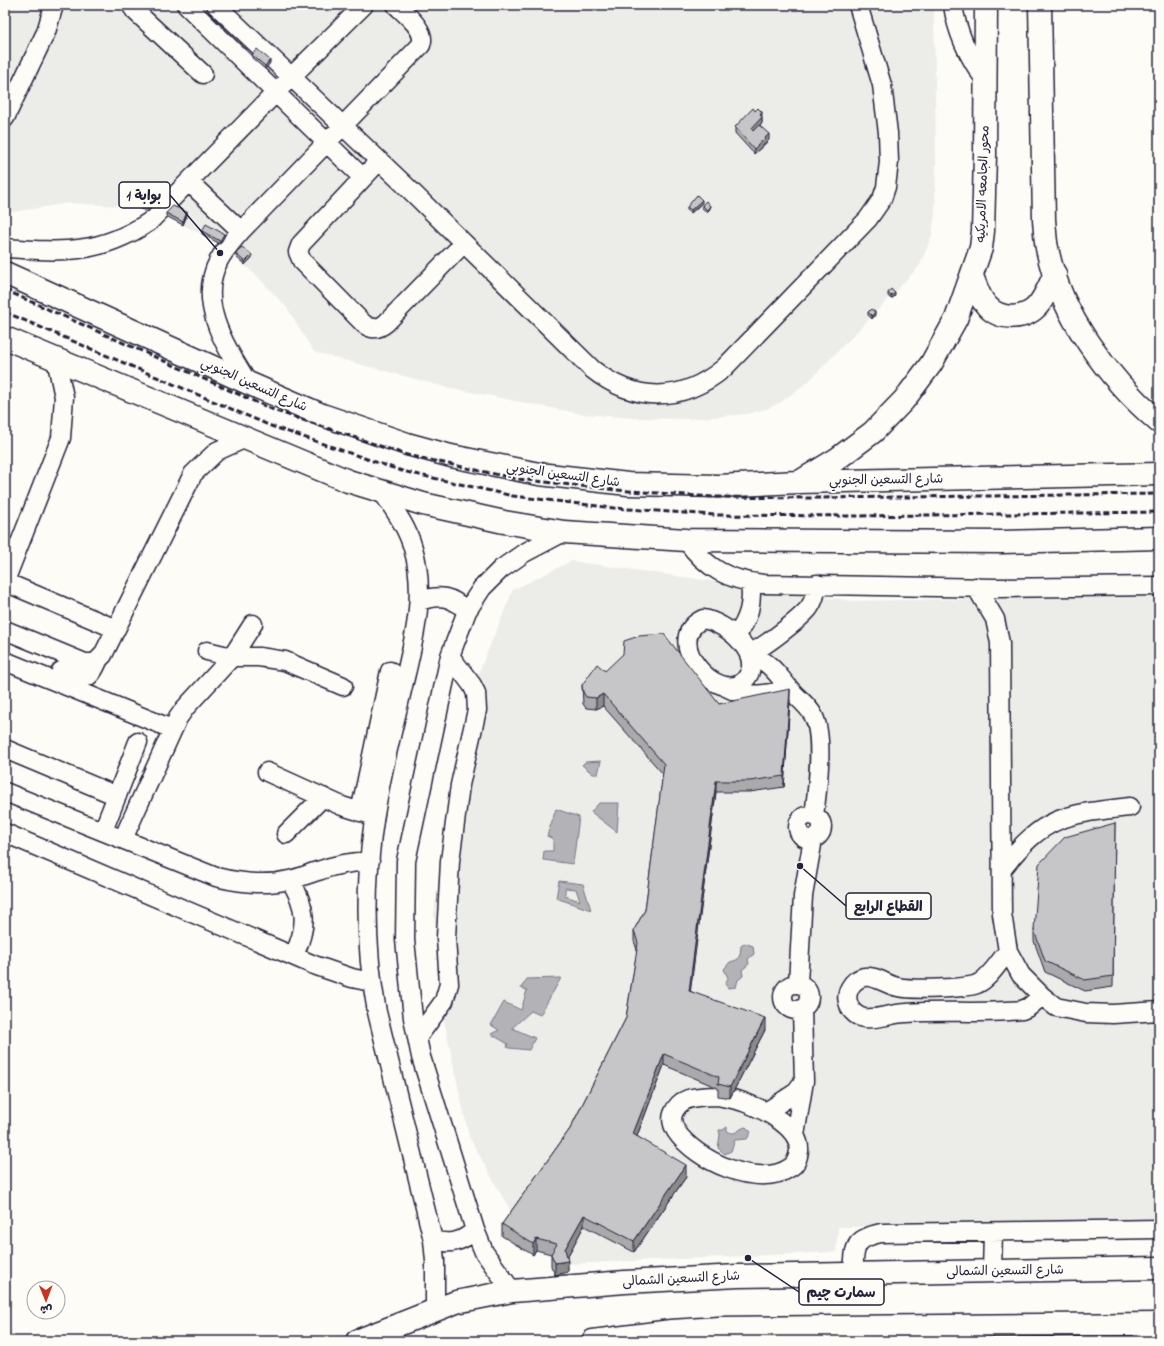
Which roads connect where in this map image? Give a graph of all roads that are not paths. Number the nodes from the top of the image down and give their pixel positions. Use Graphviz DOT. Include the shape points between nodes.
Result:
graph roads {
  1 [pos="54,5"];
  2 [pos="131,5"];
  3 [pos="186,5"];
  4 [pos="364,5"];
  5 [pos="396,5"];
  6 [pos="858,5"];
  7 [pos="953,5"];
  8 [pos="986,5"];
  9 [pos="1040,5"];
  10 [pos="224,8"];
  11 [pos="213,32"];
  12 [pos="252,38"];
  13 [pos="237,55"];
  14 [pos="202,74"];
  15 [pos="292,76"];
  16 [pos="986,82"];
  17 [pos="276,93"];
  18 [pos="5,118"];
  19 [pos="343,126"];
  20 [pos="327,142"];
  21 [pos="379,161"];
  22 [pos="364,178"];
  23 [pos="188,182"];
  24 [pos="241,231"];
  25 [pos="463,244"];
  26 [pos="5,248"];
  27 [pos="5,273"];
  28 [pos="1055,274"];
  29 [pos="972,276"];
  30 [pos="5,338"];
  31 [pos="56,359"];
  32 [pos="248,384"];
  33 [pos="1159,422"];
  34 [pos="246,438"];
  35 [pos="1159,474"];
  36 [pos="798,482"];
  37 [pos="383,493"];
  38 [pos="564,532"];
  39 [pos="1159,538"];
  40 [pos="686,540"];
  41 [pos="5,582"];
  42 [pos="750,582"];
  43 [pos="817,584"];
  44 [pos="1159,586"];
  45 [pos="976,588"];
  46 [pos="420,601"];
  47 [pos="466,611"];
  48 [pos="253,624"];
  49 [pos="116,629"];
  50 [pos="5,630"];
  51 [pos="736,636"];
  52 [pos="5,648"];
  53 [pos="207,651"];
  54 [pos="749,655"];
  55 [pos="450,656"];
  56 [pos="232,657"];
  57 [pos="5,661"];
  58 [pos="98,661"];
  59 [pos="390,671"];
  60 [pos="343,686"];
  61 [pos="726,687"];
  62 [pos="790,690"];
  63 [pos="172,729"];
  64 [pos="138,742"];
  65 [pos="5,749"];
  66 [pos="267,772"];
  67 [pos="5,792"];
  68 [pos="117,796"];
  69 [pos="323,798"];
  70 [pos="1130,807"];
  71 [pos="368,814"];
  72 [pos="103,831"];
  73 [pos="5,833"];
  74 [pos="286,834"];
  75 [pos="123,839"];
  76 [pos="370,861"];
  77 [pos="1003,868"];
  78 [pos="290,880"];
  79 [pos="1008,951"];
  80 [pos="294,955"];
  81 [pos="371,982"];
  82 [pos="1042,996"];
  83 [pos="1159,1011"];
  84 [pos="417,1038"];
  85 [pos="804,1082"];
  86 [pos="766,1112"];
  87 [pos="795,1135"];
  88 [pos="1159,1229"];
  89 [pos="474,1230"];
  90 [pos="993,1232"];
  91 [pos="433,1240"];
  92 [pos="1159,1268"];
  93 [pos="992,1272"];
  94 [pos="853,1274"];
  95 [pos="512,1291"];
  96 [pos="435,1310"];
  97 [pos="719,1328"];
  98 [pos="1149,1329"];
  99 [pos="672,1336"];
  100 [pos="357,1341"];
  101 [pos="594,1341"];
  102 [pos="765,1341"];
  1 -- 18 [label="street" via="46,32"];
  2 -- 14 [label="street"];
  3 -- 11 [label="street"];
  4 -- 15 [label="street"];
  5 -- 19 [label="street" via="422,33 421,45"];
  6 -- 25 [label="street" via="878,70 887,117 889,175 882,199 868,219 724,368 702,383 678,393 652,395 614,384 592,369"];
  7 -- 16 [label="street" via="966,51"];
  8 -- 16 [label="main road, محور الجامعه الامريكيه"];
  9 -- 28 [label="main road" via="1044,220 1047,248"];
  10 -- 11 [label="street"];
  10 -- 12 [label="street"];
  11 -- 13 [label="street"];
  12 -- 13 [label="street"];
  12 -- 15 [label="street"];
  13 -- 17 [label="street"];
  15 -- 17 [label="street"];
  15 -- 19 [label="street"];
  16 -- 29 [label="main road, محور الجامعه الامريكيه" via="984,210 981,248"];
  17 -- 20 [label="street"];
  17 -- 23 [label="street"];
  19 -- 20 [label="street"];
  19 -- 21 [label="street"];
  20 -- 22 [label="street"];
  20 -- 24 [label="street"];
  21 -- 22 [label="street"];
  21 -- 25 [label="street"];
  22 -- 25 [label="street" via="301,244 298,252 302,260 364,324 378,328 386,323"];
  23 -- 24 [label="street"];
  23 -- 26 [label="street" via="149,222 106,244 74,250"];
  24 -- 32 [label="street" via="218,261 211,288 211,303 213,317"];
  27 -- 32 [label="main road, شارع التسعين الجنوبي"];
  28 -- 29 [label="main road" via="1039,305 1027,313 1014,317 1000,315 988,307"];
  28 -- 33 [label="main road" via="1070,310 1101,361 1120,385"];
  29 -- 36 [label="main road, محور الجامعه الامريكيه" via="956,319 938,353 904,400 873,432 837,459"];
  30 -- 31 [label="main road"];
  31 -- 34 [label="main road"];
  31 -- 41 [label="street" via="64,397 61,438"];
  32 -- 36 [label="main road, شارع التسعين الجنوبي" via="364,430 494,466 628,484 718,486"];
  34 -- 37 [label="main road"];
  34 -- 49 [label="street" via="217,451 193,474"];
  35 -- 36 [label="main road, شارع التسعين الجنوبي"];
  37 -- 38 [label="main road" via="463,514"];
  37 -- 46 [label="street" via="404,523 414,548"];
  38 -- 40 [label="main road"];
  38 -- 47 [label="street" via="524,553 501,569 482,588"];
  39 -- 40 [label="main road" via="1001,542"];
  40 -- 42 [label="street" via="709,566 737,580"];
  41 -- 49 [label="street"];
  42 -- 43 [label="street"];
  42 -- 51 [label="street" via="750,610"];
  43 -- 45 [label="street"];
  43 -- 54 [label="street" via="815,598 808,609"];
  44 -- 45 [label="street"];
  45 -- 77 [label="street" via="995,619 1000,643"];
  46 -- 47 [label="street" via="432,597 445,597 457,602"];
  46 -- 71 [label="street" via="417,622"];
  47 -- 55 [label="street"];
  48 -- 56 [label="street"];
  49 -- 58 [label="street" via="104,655"];
  50 -- 58 [label="street" via="85,663"];
  51 -- 54 [label="street"];
  51 -- 61 [label="street" via="713,620 703,619 694,624 688,632 686,641 700,670 716,683"];
  52 -- 58 [label="street" via="82,679 91,675"];
  53 -- 56 [label="street"];
  54 -- 61 [label="street" via="749,676 735,686"];
  54 -- 62 [label="street" via="773,668"];
  55 -- 84 [label="street" via="406,861 405,940"];
  55 -- 84 [label="street" via="472,685 478,701 460,785 450,861 446,938 449,984 444,1001"];
  56 -- 60 [label="street" via="285,661"];
  56 -- 63 [label="street" via="185,708"];
  57 -- 63 [label="street"];
  59 -- 71 [label="street"];
  61 -- 62 [label="street" via="748,695"];
  62 -- 85 [label="street" via="814,717 819,737 818,789 814,816 822,824 822,831 813,839 803,896 798,983 790,984 783,990 782,999 786,1007 793,1011 802,1010"];
  63 -- 75 [label="street"];
  64 -- 68 [label="street"];
  65 -- 68 [label="street"];
  66 -- 69 [label="street"];
  67 -- 72 [label="street"];
  68 -- 72 [label="street"];
  69 -- 71 [label="street"];
  69 -- 74 [label="street"];
  70 -- 77 [label="street" via="1083,812 1046,825 1030,837"];
  71 -- 76 [label="street"];
  72 -- 75 [label="street"];
  73 -- 80 [label="street"];
  75 -- 78 [label="street" via="231,881 261,884"];
  76 -- 78 [label="street" via="336,865"];
  76 -- 81 [label="street" via="368,941"];
  77 -- 79 [label="street" via="1002,914"];
  78 -- 80 [label="street" via="298,894 304,916 301,940"];
  79 -- 82 [label="street" via="1021,975"];
  79 -- 82 [label="street" via="982,982 969,986 912,989 899,987 874,977 864,977 849,988 849,1006 859,1016 872,1018 898,1013 1022,1010 1030,1007"];
  80 -- 81 [label="street" via="333,972"];
  81 -- 91 [label="street" via="388,1063"];
  82 -- 83 [label="street" via="1056,1007 1086,1013"];
  84 -- 89 [label="street"];
  85 -- 86 [label="street" via="795,1093"];
  85 -- 87 [label="street"];
  86 -- 87 [label="street" via="787,1126"];
  86 -- 87 [label="street" via="733,1099 717,1096 697,1097 676,1106 672,1117 673,1126 685,1143 707,1159 731,1169 758,1174 770,1175 792,1167 798,1159 799,1147"];
  88 -- 90 [label="street"];
  89 -- 91 [label="street" via="466,1238 456,1242 444,1243"];
  89 -- 95 [label="street" via="484,1252"];
  90 -- 93 [label="street"];
  90 -- 94 [label="street" via="871,1235 863,1238 858,1244 854,1253"];
  91 -- 96 [label="street"];
  92 -- 93 [label="main road, شارع التسعين الشمالى"];
  93 -- 94 [label="main road, شارع التسعين الشمالى"];
  94 -- 95 [label="main road, شارع التسعين الشمالى" via="738,1276"];
  95 -- 96 [label="main road, شارع التسعين الشمالى" via="456,1302"];
  96 -- 100 [label="main road, شارع التسعين الشمالى"];
  97 -- 98 [label="main road"];
  97 -- 99 [label="main road"];
  97 -- 102 [label="main road"];
  99 -- 101 [label="main road"];
}
